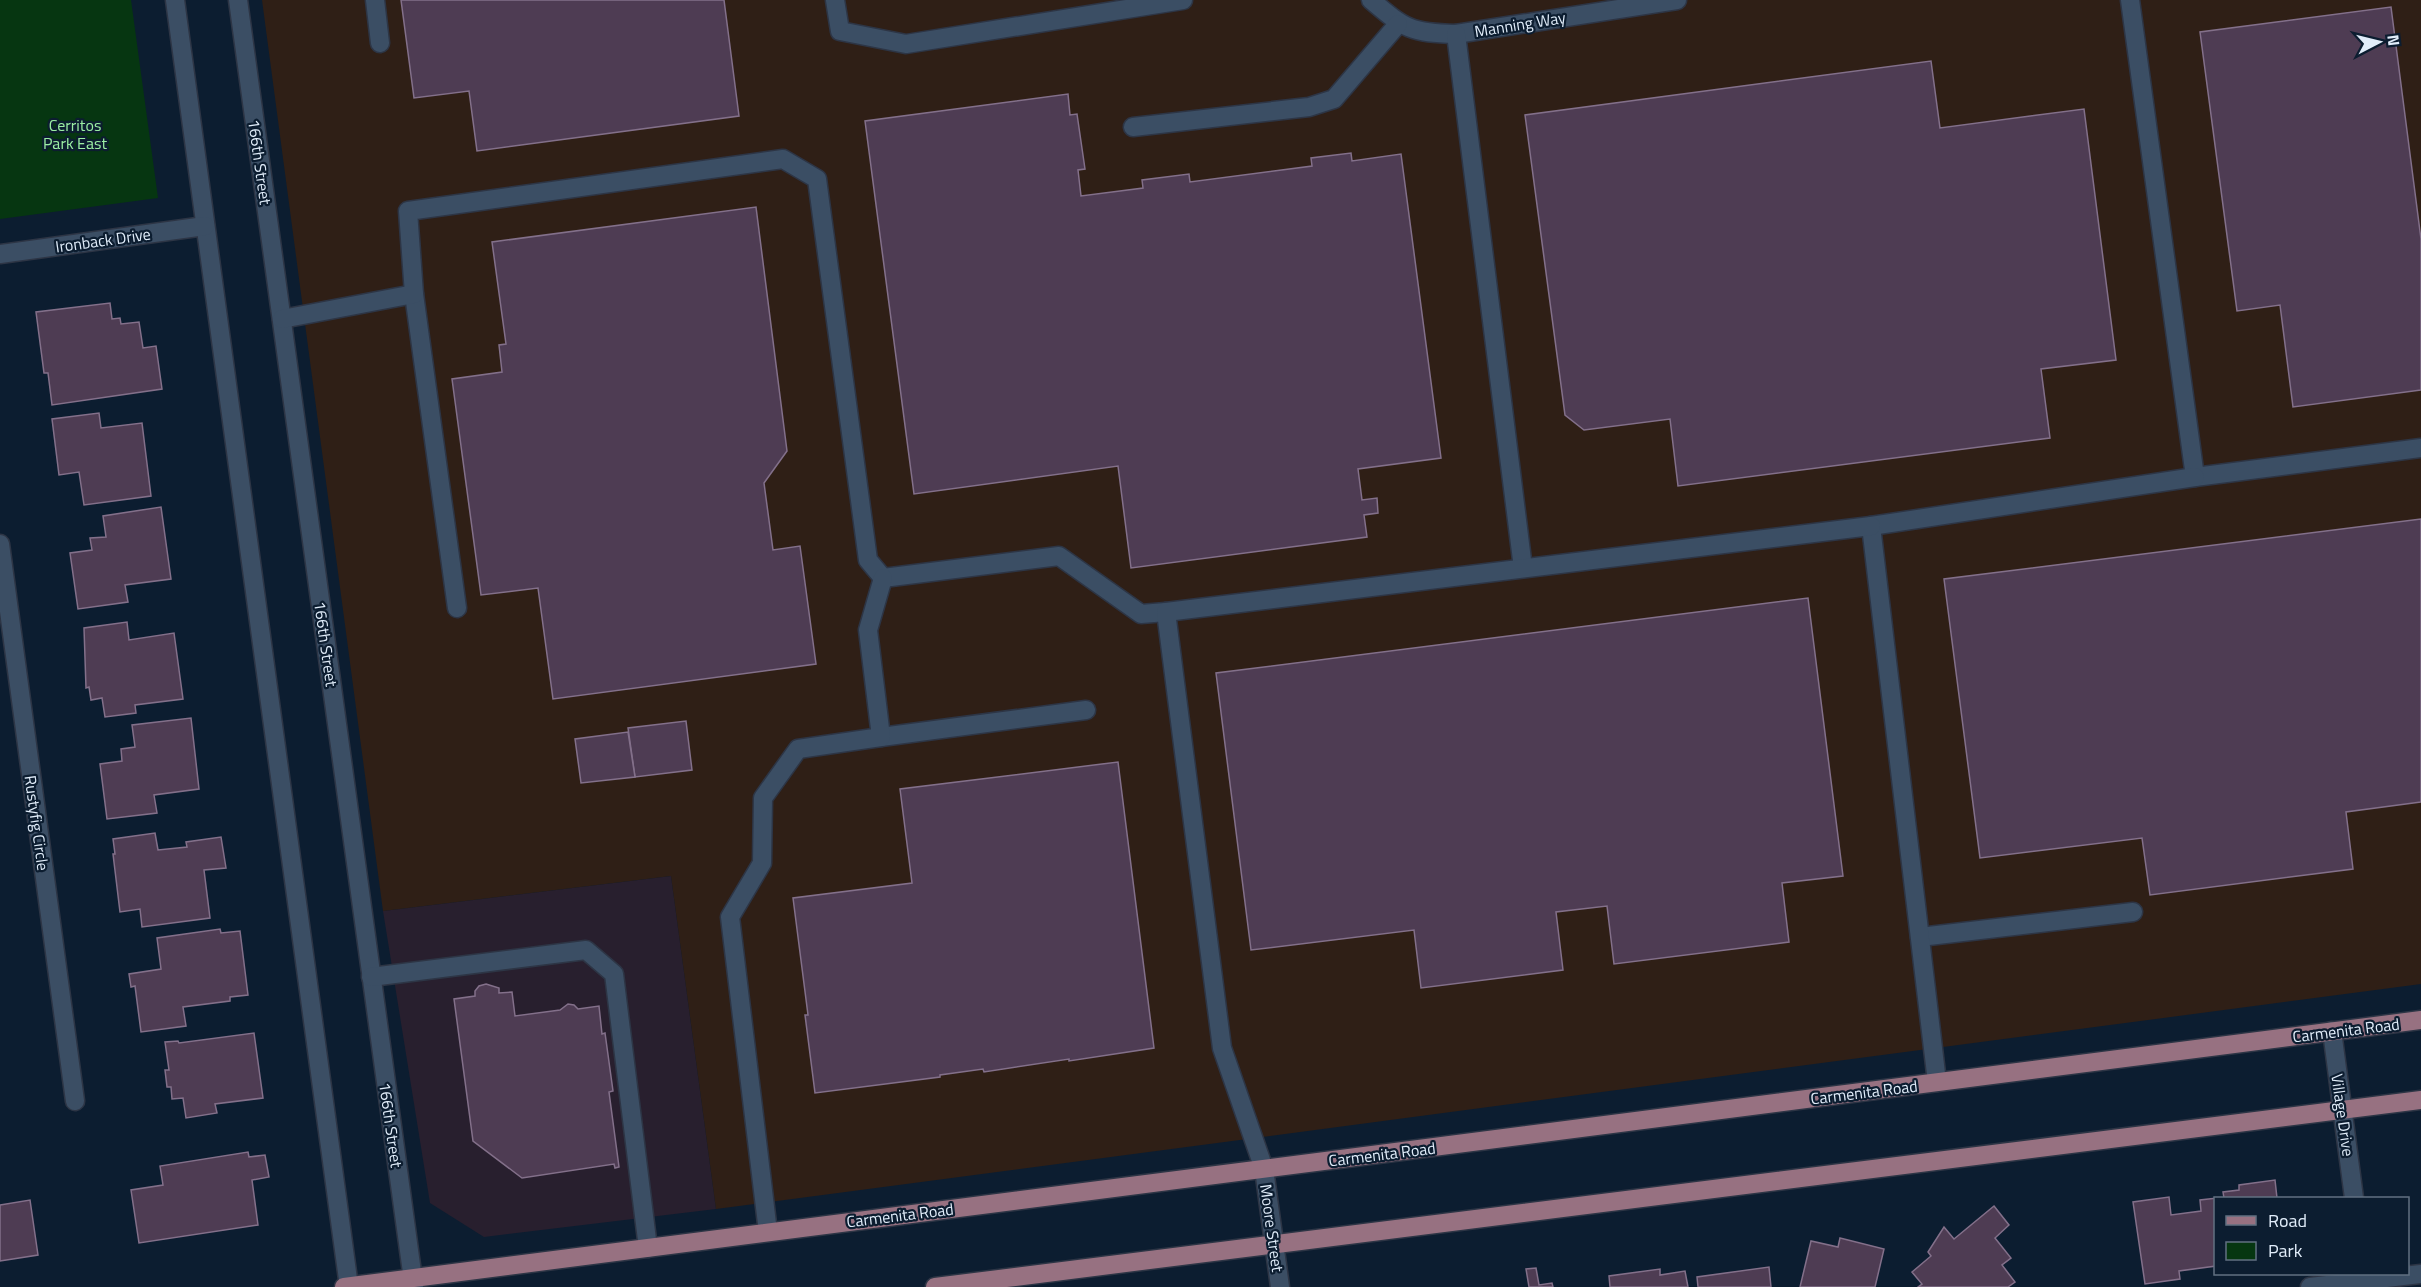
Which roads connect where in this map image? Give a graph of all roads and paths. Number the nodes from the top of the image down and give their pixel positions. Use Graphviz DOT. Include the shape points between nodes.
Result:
graph roads {
  1 [pos="175,0"];
  2 [pos="238,0"];
  3 [pos="375,0"];
  4 [pos="835,0"];
  5 [pos="1183,0"];
  6 [pos="1371,0"];
  7 [pos="1677,0"];
  8 [pos="2130,0"];
  9 [pos="1398,24"];
  10 [pos="1456,34"];
  11 [pos="380,43"];
  12 [pos="1133,127"];
  13 [pos="205,226"];
  14 [pos="0,254"];
  15 [pos="414,294"];
  16 [pos="282,319"];
  17 [pos="2421,448"];
  18 [pos="2194,477"];
  19 [pos="1871,526"];
  20 [pos="0,544"];
  21 [pos="1524,568"];
  22 [pos="883,578"];
  23 [pos="457,608"];
  24 [pos="1166,612"];
  25 [pos="1086,710"];
  26 [pos="881,737"];
  27 [pos="2133,912"];
  28 [pos="1920,938"];
  29 [pos="371,977"];
  30 [pos="2421,1020"];
  31 [pos="2332,1031"];
  32 [pos="1937,1082"];
  33 [pos="2421,1100"];
  34 [pos="75,1101"];
  35 [pos="2342,1109"];
  36 [pos="1264,1169"];
  37 [pos="2354,1197"];
  38 [pos="768,1232"];
  39 [pos="1274,1244"];
  40 [pos="648,1248"];
  41 [pos="2421,1274"];
  42 [pos="2365,1280"];
  43 [pos="413,1282"];
  44 [pos="992,1283"];
  45 [pos="344,1287"];
  46 [pos="349,1287"];
  47 [pos="935,1287"];
  48 [pos="1280,1287"];
  49 [pos="2310,1287"];
  1 -- 13 [label="street"];
  2 -- 16 [label="street, 166th Street"];
  3 -- 11 [label="street"];
  4 -- 5 [label="street" via="840,31 906,44"];
  6 -- 9 [label="street"];
  7 -- 10 [label="street, Manning Way"];
  8 -- 18 [label="street"];
  9 -- 10 [label="street, Manning Way" via="1423,33"];
  9 -- 12 [label="street" via="1334,99 1309,107"];
  10 -- 21 [label="street"];
  13 -- 14 [label="street, Ironback Drive"];
  13 -- 46 [label="street"];
  15 -- 16 [label="street"];
  15 -- 22 [label="street" via="408,211 783,159 816,178 868,560"];
  15 -- 23 [label="street"];
  16 -- 29 [label="street, 166th Street"];
  17 -- 18 [label="street"];
  18 -- 19 [label="street"];
  19 -- 21 [label="street"];
  19 -- 28 [label="street"];
  20 -- 34 [label="street, Rustyfig Circle"];
  21 -- 24 [label="street"];
  22 -- 24 [label="street" via="1059,556 1141,614"];
  22 -- 26 [label="street" via="868,630"];
  24 -- 36 [label="street, Moore Street" via="1222,1048"];
  25 -- 26 [label="street"];
  26 -- 38 [label="street" via="798,749 763,798 762,863 730,917"];
  27 -- 28 [label="street"];
  28 -- 32 [label="street"];
  29 -- 40 [label="street" via="586,950 614,974"];
  29 -- 43 [label="street, 166th Street"];
  30 -- 31 [label="main road, Carmenita Road"];
  31 -- 32 [label="main road, Carmenita Road"];
  31 -- 35 [label="street, Village Drive"];
  32 -- 36 [label="main road, Carmenita Road"];
  33 -- 35 [label="main road"];
  35 -- 37 [label="street, Village Drive"];
  35 -- 39 [label="main road"];
  36 -- 38 [label="main road, Carmenita Road"];
  36 -- 39 [label="street, Moore Street"];
  38 -- 40 [label="main road, Carmenita Road"];
  39 -- 44 [label="main road"];
  39 -- 48 [label="street, Moore Street"];
  40 -- 43 [label="main road, Carmenita Road"];
  41 -- 42 [label="street"];
  42 -- 49 [label="street"];
  43 -- 46 [label="main road, Carmenita Road"];
  44 -- 47 [label="main road"];
  45 -- 46 [label="main road, Carmenita Road"];
}
